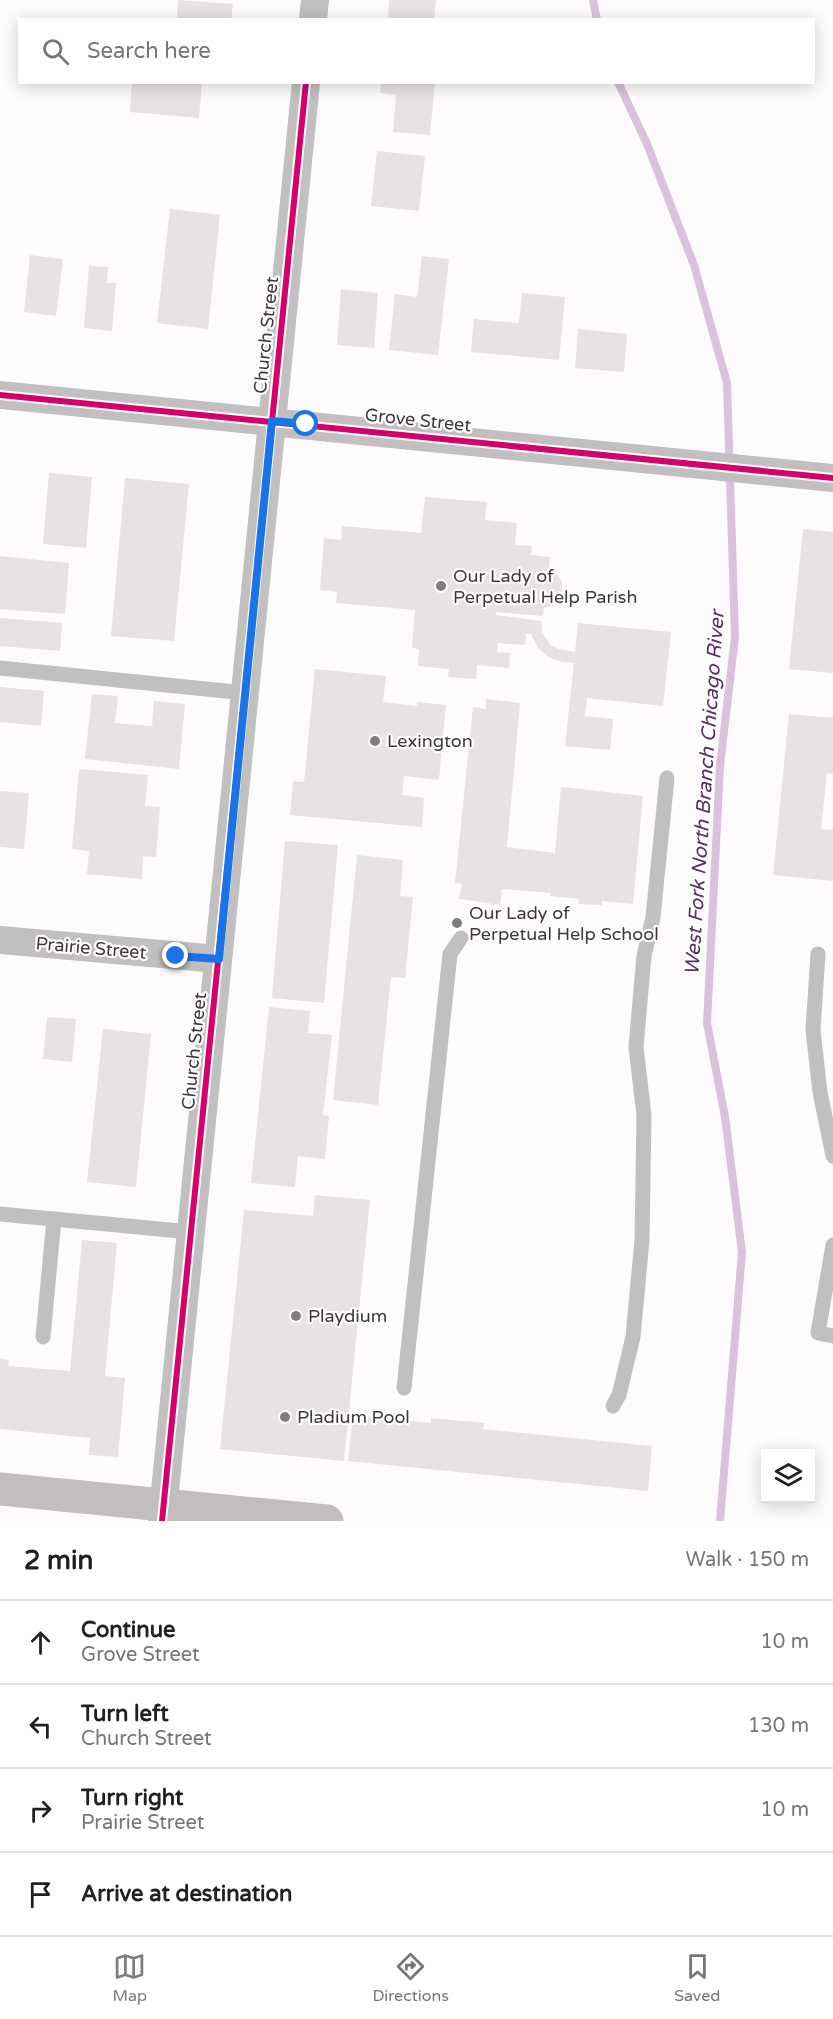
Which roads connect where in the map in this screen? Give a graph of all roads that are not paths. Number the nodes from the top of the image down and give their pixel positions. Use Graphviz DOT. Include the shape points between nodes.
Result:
graph roads {
  1 [pos="315,0"];
  2 [pos="313,18"];
  3 [pos="306,84"];
  4 [pos="0,395"];
  5 [pos="272,421"];
  6 [pos="833,478"];
  7 [pos="0,668"];
  8 [pos="245,693"];
  9 [pos="667,778"];
  10 [pos="461,938"];
  11 [pos="0,940"];
  12 [pos="818,954"];
  13 [pos="219,959"];
  14 [pos="833,1156"];
  15 [pos="0,1214"];
  16 [pos="54,1219"];
  17 [pos="191,1232"];
  18 [pos="833,1245"];
  19 [pos="826,1334"];
  20 [pos="43,1337"];
  21 [pos="404,1388"];
  22 [pos="613,1406"];
  23 [pos="0,1489"];
  24 [pos="163,1513"];
  25 [pos="327,1521"];
  1 -- 2 [label="street"];
  3 -- 5 [label="street, Church Street"];
  4 -- 5 [label="street, Grove Street"];
  5 -- 6 [label="street, Grove Street"];
  5 -- 8 [label="street, Church Street"];
  7 -- 8 [label="lane"];
  8 -- 13 [label="street, Church Street"];
  9 -- 22 [label="lane" via="636,1047 644,1115 642,1240 633,1337"];
  10 -- 21 [label="lane" via="450,954"];
  11 -- 13 [label="street, Prairie Street"];
  12 -- 14 [label="lane" via="813,1030"];
  13 -- 17 [label="street, Church Street"];
  15 -- 16 [label="lane"];
  16 -- 17 [label="lane"];
  16 -- 20 [label="lane"];
  17 -- 24 [label="street, Church Street"];
  18 -- 19 [label="lane"];
  23 -- 24 [label="main road"];
  24 -- 25 [label="main road"];
}
